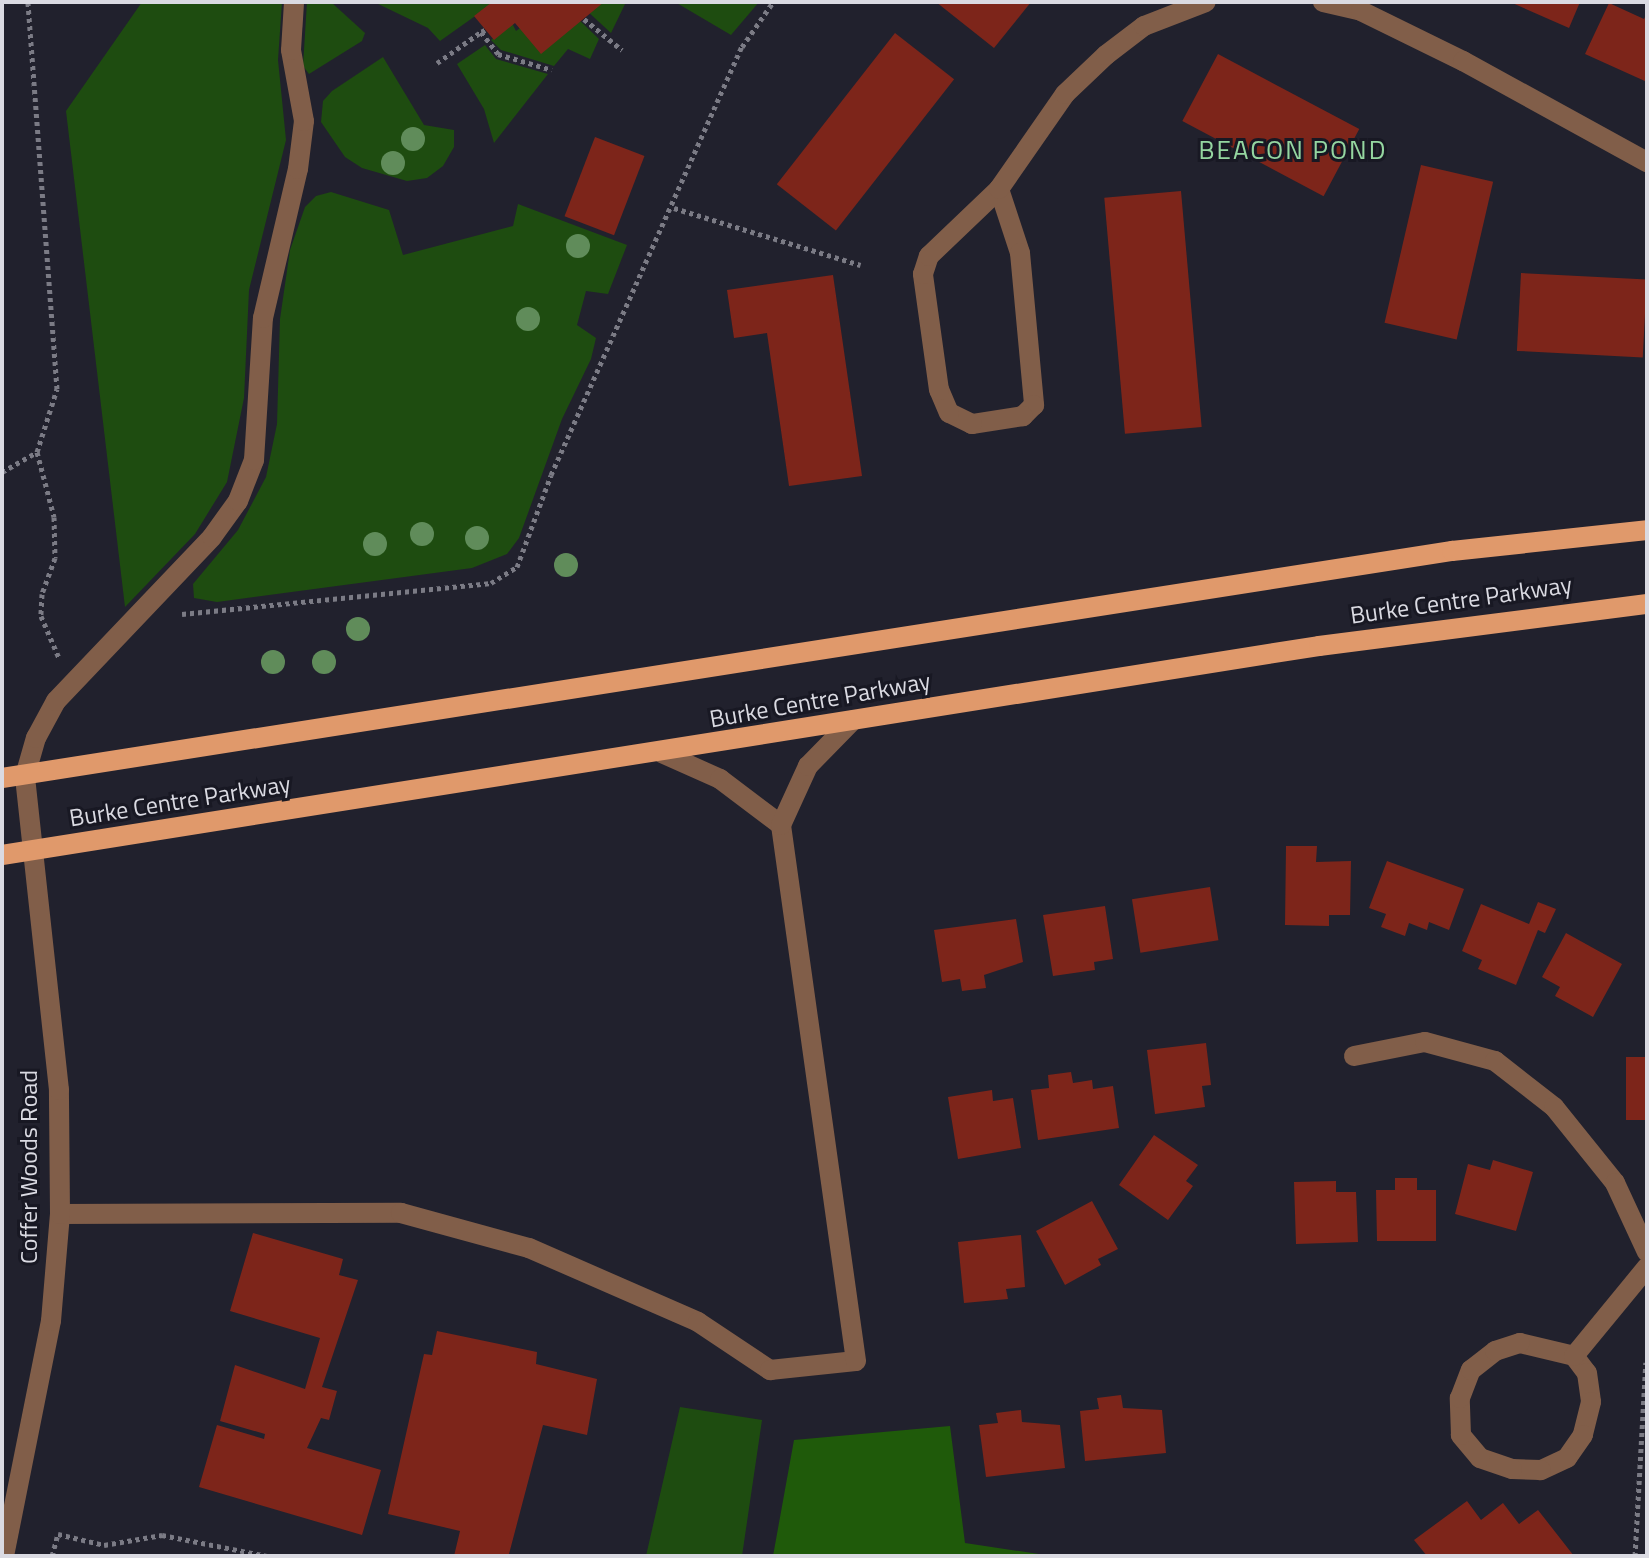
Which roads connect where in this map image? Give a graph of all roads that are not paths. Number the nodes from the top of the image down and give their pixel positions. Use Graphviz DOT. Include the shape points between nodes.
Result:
graph roads {
  1 [pos="294,2"];
  2 [pos="1206,2"];
  3 [pos="1323,2"];
  4 [pos="1647,162"];
  5 [pos="999,189"];
  6 [pos="1647,530"];
  7 [pos="1647,604"];
  8 [pos="853,720"];
  9 [pos="662,753"];
  10 [pos="25,776"];
  11 [pos="2,778"];
  12 [pos="781,825"];
  13 [pos="33,851"];
  14 [pos="2,855"];
  15 [pos="1354,1056"];
  16 [pos="60,1214"];
  17 [pos="1647,1252"];
  18 [pos="1647,1267"];
  19 [pos="1574,1356"];
  20 [pos="5,1544"];
  1 -- 10 [label="street" via="291,50 304,121 263,318 254,460 238,501 212,537 69,685 36,738"];
  2 -- 5 [label="street" via="1144,26 1106,55 1065,94"];
  3 -- 4 [label="street" via="1361,11 1438,48"];
  5 -- 5 [label="street" via="929,256 923,274 939,390 949,413 972,424 1023,416 1034,405 1020,253"];
  6 -- 10 [label="main road, Burke Centre Parkway" via="1452,551"];
  7 -- 8 [label="main road, Burke Centre Parkway" via="1319,646"];
  8 -- 9 [label="main road, Burke Centre Parkway"];
  8 -- 12 [label="street" via="808,766"];
  9 -- 12 [label="street" via="720,779"];
  9 -- 13 [label="main road, Burke Centre Parkway"];
  10 -- 11 [label="main road, Burke Centre Parkway"];
  10 -- 13 [label="street, Coffer Woods Road"];
  12 -- 16 [label="street" via="856,1361 770,1370 698,1322 529,1248 401,1213"];
  13 -- 14 [label="main road, Burke Centre Parkway"];
  13 -- 16 [label="street, Coffer Woods Road" via="59,1090"];
  15 -- 17 [label="street" via="1425,1042 1495,1061 1554,1107 1615,1183"];
  16 -- 20 [label="street, Coffer Woods Road" via="51,1321"];
  18 -- 19 [label="street"];
  19 -- 19 [label="street" via="1520,1343 1495,1351 1471,1370 1460,1398 1461,1435 1480,1458 1512,1469 1541,1470 1567,1458 1583,1435 1591,1402 1587,1373"];
}
